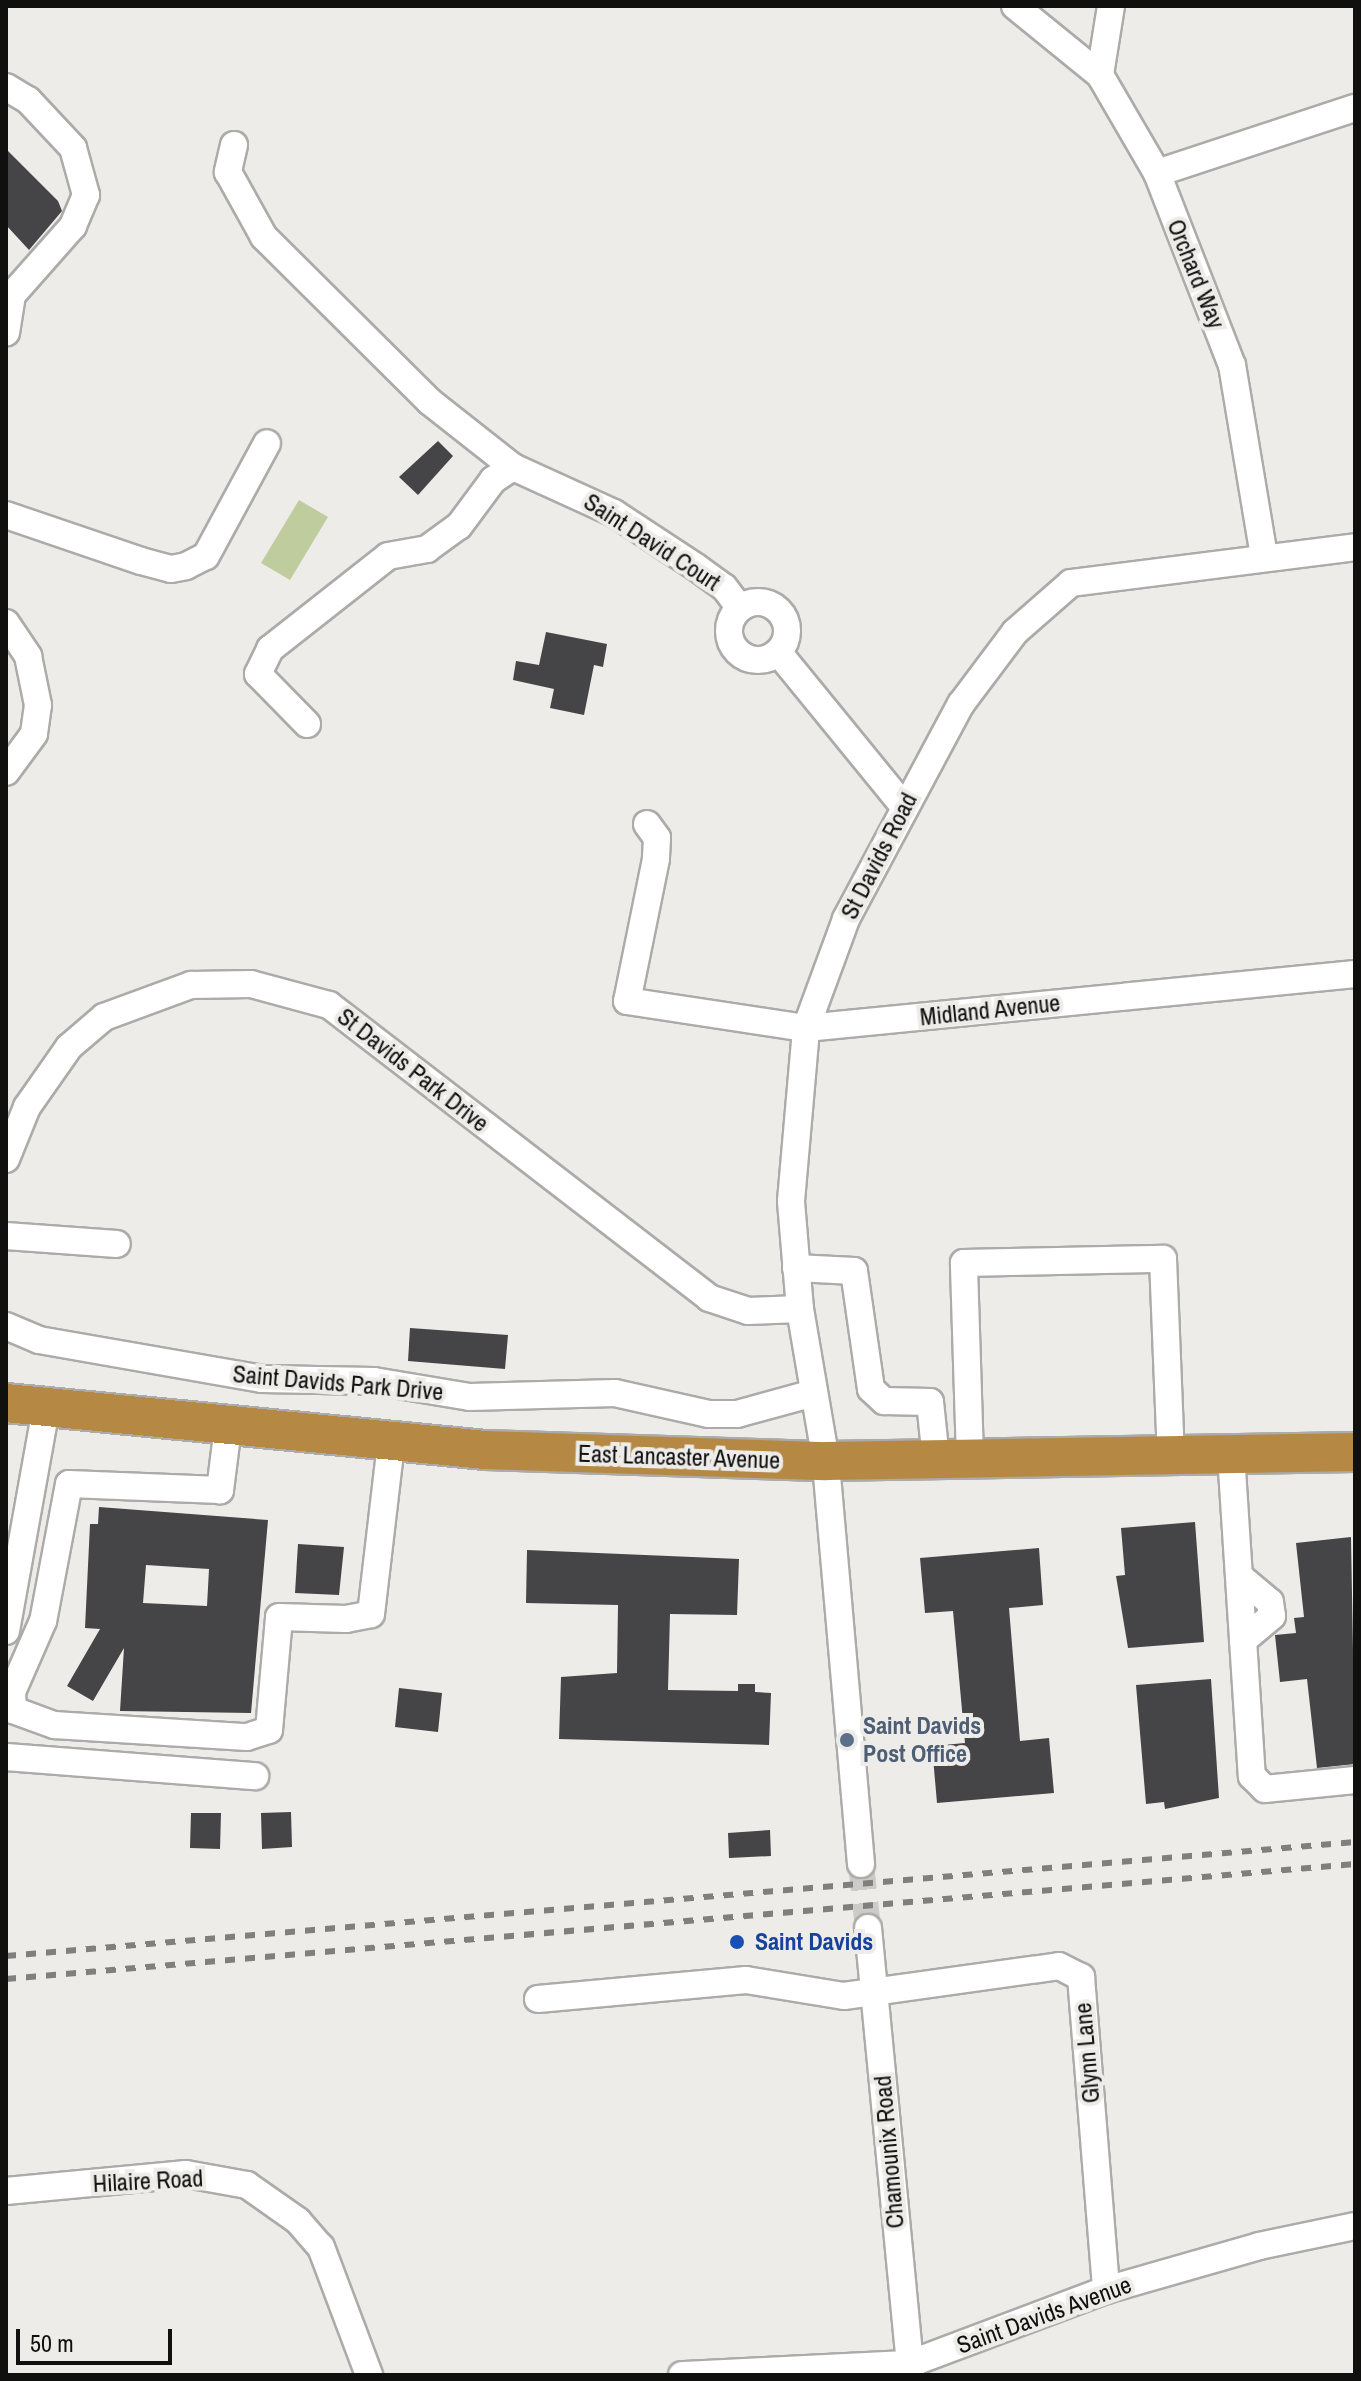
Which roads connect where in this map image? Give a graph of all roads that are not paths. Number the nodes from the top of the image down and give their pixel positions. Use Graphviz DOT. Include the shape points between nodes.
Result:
graph roads {
  1 [pos="1015,6"];
  2 [pos="1111,6"];
  3 [pos="1100,75"];
  4 [pos="6,87"];
  5 [pos="1355,108"];
  6 [pos="234,145"];
  7 [pos="1157,173"];
  8 [pos="6,333"];
  9 [pos="267,443"];
  10 [pos="513,467"];
  11 [pos="6,515"];
  12 [pos="1355,547"];
  13 [pos="1264,556"];
  14 [pos="740,608"];
  15 [pos="6,623"];
  16 [pos="778,652"];
  17 [pos="307,724"];
  18 [pos="6,772"];
  19 [pos="903,805"];
  20 [pos="647,824"];
  21 [pos="1355,974"];
  22 [pos="806,1028"];
  23 [pos="6,1159"];
  24 [pos="6,1236"];
  25 [pos="117,1244"];
  26 [pos="796,1268"];
  27 [pos="800,1309"];
  28 [pos="6,1326"];
  29 [pos="814,1393"];
  30 [pos="6,1403"];
  31 [pos="46,1409"];
  32 [pos="228,1427"];
  33 [pos="391,1443"];
  34 [pos="1355,1452"];
  35 [pos="1171,1454"];
  36 [pos="1231,1454"];
  37 [pos="953,1459"];
  38 [pos="826,1461"];
  39 [pos="6,1631"];
  40 [pos="6,1757"];
  41 [pos="255,1776"];
  42 [pos="1355,1780"];
  43 [pos="861,1864"];
  44 [pos="868,1928"];
  45 [pos="874,1989"];
  46 [pos="538,1999"];
  47 [pos="6,2191"];
  48 [pos="1355,2226"];
  49 [pos="1106,2290"];
  50 [pos="910,2370"];
  51 [pos="369,2375"];
  52 [pos="682,2375"];
  1 -- 3 [label="street"];
  2 -- 3 [label="street"];
  3 -- 7 [label="street, Orchard Way"];
  4 -- 8 [label="street" via="28,100 73,148 86,195 73,226 12,295"];
  5 -- 7 [label="street"];
  6 -- 10 [label="street, Saint David Court" via="228,172 264,237 429,401"];
  7 -- 13 [label="street, Orchard Way" via="1232,365"];
  9 -- 11 [label="street" via="206,556 186,566 171,569 141,561"];
  10 -- 14 [label="street, Saint David Court" via="614,513 724,587"];
  10 -- 17 [label="street" via="493,480 459,526 427,549 388,556 270,649 258,674"];
  12 -- 13 [label="street, St Davids Road"];
  13 -- 19 [label="street, St Davids Road" via="1071,583 1015,632 961,704"];
  14 -- 16 [label="street, Saint David Court" via="761,602 778,611 787,631"];
  14 -- 16 [label="street, Saint David Court" via="729,628 736,651 760,660"];
  15 -- 18 [label="street" via="28,656 38,705 34,734"];
  16 -- 19 [label="street"];
  19 -- 22 [label="street, St Davids Road" via="846,919"];
  20 -- 22 [label="street, Midland Avenue" via="657,838 656,859 627,1001"];
  21 -- 22 [label="street, Midland Avenue"];
  22 -- 26 [label="street, St Davids Road" via="791,1201"];
  23 -- 27 [label="street, St Davids Park Drive" via="27,1107 69,1047 104,1017 191,985 251,984 329,1005 709,1298 748,1311"];
  24 -- 25 [label="street"];
  26 -- 27 [label="street, St Davids Road"];
  26 -- 37 [label="street" via="854,1271 871,1389 884,1401 930,1402"];
  27 -- 29 [label="street, St Davids Road"];
  28 -- 29 [label="street, Saint Davids Park Drive" via="39,1340 262,1379 374,1381 470,1397 615,1393 709,1414 737,1414"];
  29 -- 38 [label="street, St Davids Road"];
  30 -- 31 [label="highway, East Lancaster Avenue"];
  31 -- 32 [label="highway, East Lancaster Avenue"];
  31 -- 39 [label="street"];
  32 -- 33 [label="highway, East Lancaster Avenue"];
  32 -- 33 [label="street" via="220,1490 69,1484 43,1621 12,1692 13,1710 54,1725 247,1737 269,1730 279,1617 346,1619 371,1614"];
  33 -- 38 [label="highway, East Lancaster Avenue"];
  34 -- 36 [label="highway, East Lancaster Avenue"];
  35 -- 36 [label="highway, East Lancaster Avenue"];
  35 -- 37 [label="highway, East Lancaster Avenue"];
  35 -- 37 [label="street" via="1163,1259 964,1263"];
  36 -- 42 [label="street" via="1252,1776 1265,1789"];
  37 -- 38 [label="highway, East Lancaster Avenue"];
  38 -- 43 [label="street"];
  40 -- 41 [label="street"];
  44 -- 45 [label="street, Chamounix Road"];
  45 -- 46 [label="street" via="844,1996 746,1980"];
  45 -- 49 [label="street, Glynn Lane" via="1059,1966 1081,1977"];
  45 -- 50 [label="street, Chamounix Road"];
  47 -- 51 [label="street, Hilaire Road" via="186,2174 247,2185 298,2221 321,2247"];
  48 -- 49 [label="street, Saint Davids Avenue" via="1259,2246"];
  49 -- 50 [label="street, Saint Davids Avenue"];
  50 -- 52 [label="street, Saint Davids Avenue"];
}
